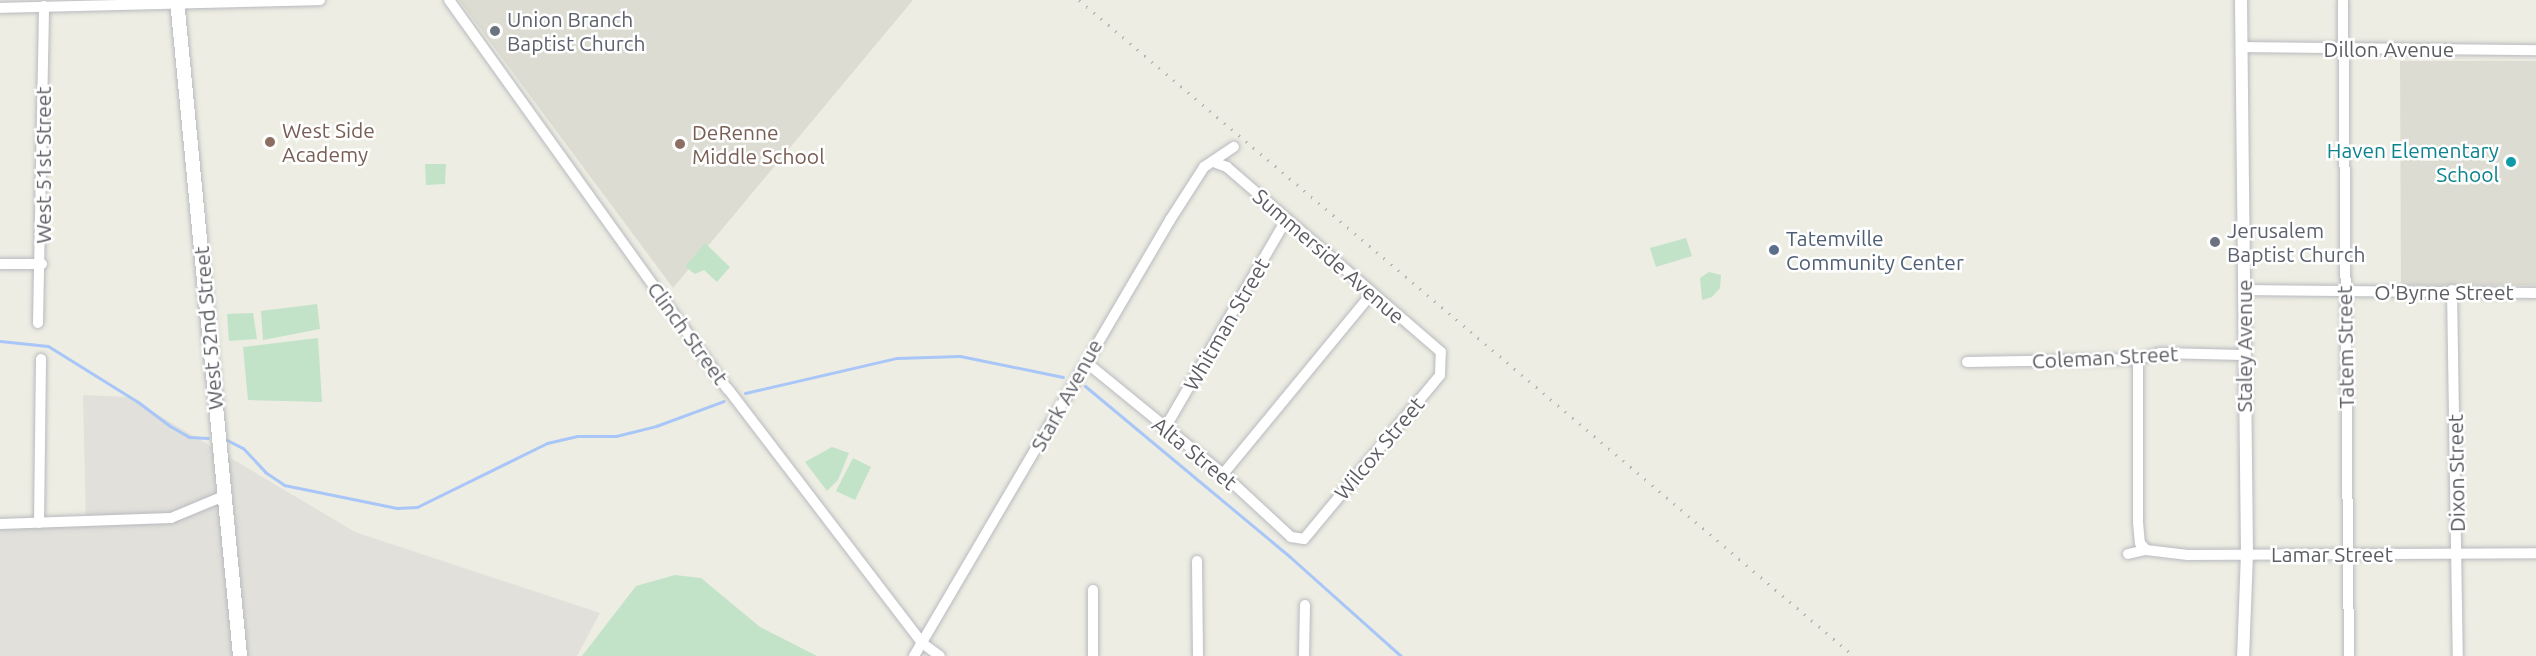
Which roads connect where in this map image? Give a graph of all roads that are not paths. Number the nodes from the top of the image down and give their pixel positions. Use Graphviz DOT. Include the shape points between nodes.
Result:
graph roads {
  1 [pos="320,0"];
  2 [pos="448,0"];
  3 [pos="2241,0"];
  4 [pos="288,1"];
  5 [pos="2343,1"];
  6 [pos="62,2"];
  7 [pos="177,2"];
  8 [pos="232,2"];
  9 [pos="44,6"];
  10 [pos="0,8"];
  11 [pos="2241,47"];
  12 [pos="2344,49"];
  13 [pos="2536,50"];
  14 [pos="1234,147"];
  15 [pos="1216,163"];
  16 [pos="1286,220"];
  17 [pos="0,264"];
  18 [pos="42,264"];
  19 [pos="2244,290"];
  20 [pos="2452,290"];
  21 [pos="2344,291"];
  22 [pos="1372,292"];
  23 [pos="2536,292"];
  24 [pos="38,323"];
  25 [pos="1441,352"];
  26 [pos="2243,356"];
  27 [pos="41,359"];
  28 [pos="2138,359"];
  29 [pos="1967,362"];
  30 [pos="1087,363"];
  31 [pos="1165,428"];
  32 [pos="1223,474"];
  33 [pos="224,496"];
  34 [pos="39,523"];
  35 [pos="0,524"];
  36 [pos="1304,539"];
  37 [pos="2146,550"];
  38 [pos="2458,553"];
  39 [pos="2536,553"];
  40 [pos="2128,554"];
  41 [pos="2247,554"];
  42 [pos="2348,554"];
  43 [pos="1197,561"];
  44 [pos="1094,590"];
  45 [pos="1305,604"];
  46 [pos="922,643"];
  47 [pos="240,656"];
  48 [pos="914,656"];
  49 [pos="940,656"];
  50 [pos="1093,656"];
  51 [pos="1198,656"];
  52 [pos="1304,656"];
  53 [pos="2243,656"];
  54 [pos="2349,656"];
  55 [pos="2458,656"];
  1 -- 4 [label="street"];
  2 -- 46 [label="street, Clinch Street" via="699,350"];
  3 -- 11 [label="street, Staley Avenue"];
  4 -- 8 [label="street"];
  5 -- 12 [label="street, Tatem Street"];
  6 -- 7 [label="street"];
  6 -- 9 [label="street"];
  7 -- 8 [label="street"];
  7 -- 33 [label="main road, West 52nd Street"];
  9 -- 10 [label="street"];
  9 -- 18 [label="street, West 51st Street"];
  11 -- 12 [label="street, Dillon Avenue"];
  11 -- 19 [label="street, Staley Avenue"];
  12 -- 13 [label="street, Dillon Avenue"];
  12 -- 21 [label="street, Tatem Street"];
  14 -- 15 [label="street, Stark Avenue"];
  15 -- 16 [label="street, Summerside Avenue" via="1227,167"];
  15 -- 30 [label="street, Stark Avenue" via="1204,168"];
  16 -- 22 [label="street, Summerside Avenue"];
  16 -- 31 [label="street, Whitman Street"];
  17 -- 18 [label="street"];
  18 -- 24 [label="street, West 51st Street"];
  19 -- 21 [label="street, O'Byrne Street"];
  19 -- 26 [label="street, Staley Avenue"];
  20 -- 21 [label="street, O'Byrne Street"];
  20 -- 23 [label="street, O'Byrne Street"];
  20 -- 38 [label="street, Dixon Street"];
  21 -- 42 [label="street, Tatem Street"];
  22 -- 25 [label="street, Summerside Avenue"];
  22 -- 32 [label="street"];
  25 -- 36 [label="street, Wilcox Street" via="1440,375"];
  26 -- 28 [label="street, Coleman Street" via="2160,353"];
  26 -- 41 [label="street, Staley Avenue"];
  27 -- 34 [label="street"];
  28 -- 29 [label="street, Coleman Street"];
  28 -- 37 [label="street" via="2138,522 2140,543"];
  30 -- 31 [label="street, Alta Street"];
  30 -- 46 [label="street, Stark Avenue"];
  31 -- 32 [label="street, Alta Street"];
  32 -- 36 [label="street, Alta Street" via="1291,537"];
  33 -- 34 [label="street" via="171,518"];
  33 -- 47 [label="main road, West 52nd Street"];
  34 -- 35 [label="street"];
  37 -- 40 [label="street, Lamar Street"];
  37 -- 41 [label="street, Lamar Street" via="2164,554"];
  38 -- 39 [label="street, Lamar Street"];
  38 -- 42 [label="street, Lamar Street"];
  38 -- 55 [label="street, Dixon Street"];
  41 -- 42 [label="street, Lamar Street"];
  41 -- 53 [label="street, Staley Avenue"];
  42 -- 54 [label="street, Tatem Street"];
  43 -- 51 [label="street"];
  44 -- 50 [label="street"];
  45 -- 52 [label="street"];
  46 -- 48 [label="street, Stark Avenue"];
  46 -- 49 [label="street, Clinch Street"];
}
